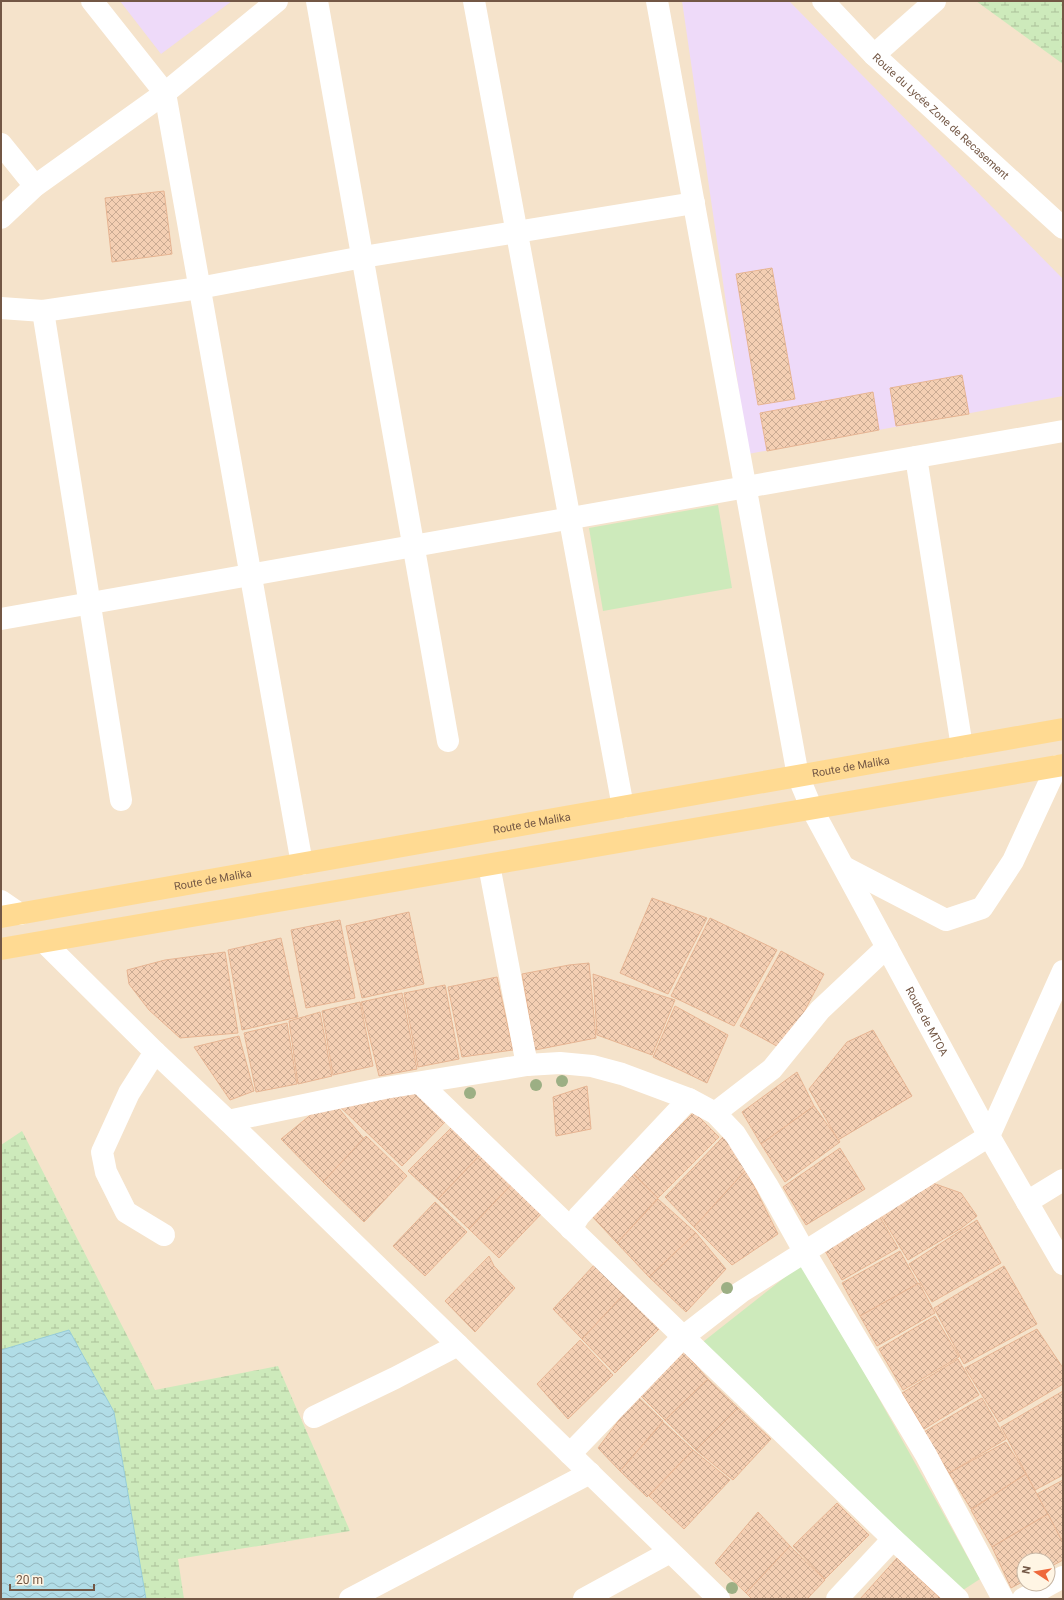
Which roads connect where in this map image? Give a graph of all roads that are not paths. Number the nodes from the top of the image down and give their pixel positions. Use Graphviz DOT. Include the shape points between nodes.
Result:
graph roads {
  1 [pos="92,1"];
  2 [pos="278,1"];
  3 [pos="317,1"];
  4 [pos="474,1"];
  5 [pos="657,1"];
  6 [pos="823,1"];
  7 [pos="935,1"];
  8 [pos="874,55"];
  9 [pos="164,93"];
  10 [pos="1,144"];
  11 [pos="35,186"];
  12 [pos="694,203"];
  13 [pos="1,218"];
  14 [pos="1063,228"];
  15 [pos="517,231"];
  16 [pos="362,256"];
  17 [pos="199,288"];
  18 [pos="1,308"];
  19 [pos="43,311"];
  20 [pos="1063,431"];
  21 [pos="916,457"];
  22 [pos="745,487"];
  23 [pos="570,518"];
  24 [pos="413,546"];
  25 [pos="250,575"];
  26 [pos="90,603"];
  27 [pos="1,619"];
  28 [pos="1063,729"];
  29 [pos="448,742"];
  30 [pos="962,747"];
  31 [pos="1060,766"];
  32 [pos="798,776"];
  33 [pos="121,800"];
  34 [pos="623,807"];
  35 [pos="812,809"];
  36 [pos="302,864"];
  37 [pos="489,865"];
  38 [pos="844,867"];
  39 [pos="1,901"];
  40 [pos="10,916"];
  41 [pos="44,942"];
  42 [pos="887,947"];
  43 [pos="1,949"];
  44 [pos="1063,971"];
  45 [pos="155,1052"];
  46 [pos="527,1065"];
  47 [pos="420,1083"];
  48 [pos="689,1099"];
  49 [pos="715,1113"];
  50 [pos="228,1121"];
  51 [pos="989,1136"];
  52 [pos="1063,1180"];
  53 [pos="1027,1202"];
  54 [pos="572,1229"];
  55 [pos="164,1235"];
  56 [pos="804,1251"];
  57 [pos="1063,1264"];
  58 [pos="683,1337"];
  59 [pos="458,1345"];
  60 [pos="314,1417"];
  61 [pos="570,1454"];
  62 [pos="590,1473"];
  63 [pos="893,1539"];
  64 [pos="670,1552"];
  65 [pos="1063,1577"];
  66 [pos="350,1599"];
  67 [pos="584,1599"];
  68 [pos="719,1599"];
  69 [pos="837,1599"];
  70 [pos="958,1599"];
  71 [pos="1003,1599"];
  72 [pos="1023,1599"];
  1 -- 9 [label="street"];
  2 -- 9 [label="street"];
  3 -- 16 [label="street"];
  4 -- 15 [label="street"];
  5 -- 12 [label="street, Route de MTOA"];
  6 -- 8 [label="street, Route du Lycée Zone de Recasement"];
  7 -- 8 [label="street"];
  8 -- 14 [label="street, Route du Lycée Zone de Recasement"];
  9 -- 11 [label="street"];
  9 -- 17 [label="street"];
  10 -- 11 [label="street"];
  11 -- 13 [label="street"];
  12 -- 15 [label="street"];
  12 -- 22 [label="street, Route de MTOA"];
  15 -- 16 [label="street"];
  15 -- 23 [label="street"];
  16 -- 17 [label="street"];
  16 -- 24 [label="street"];
  17 -- 19 [label="street"];
  17 -- 25 [label="street"];
  18 -- 19 [label="street"];
  19 -- 26 [label="street"];
  20 -- 21 [label="street"];
  21 -- 22 [label="street"];
  21 -- 30 [label="street"];
  22 -- 23 [label="street"];
  22 -- 32 [label="street, Route de MTOA"];
  23 -- 24 [label="street"];
  23 -- 34 [label="street"];
  24 -- 25 [label="street"];
  24 -- 29 [label="street"];
  25 -- 26 [label="street"];
  25 -- 36 [label="street"];
  26 -- 27 [label="street"];
  26 -- 33 [label="street"];
  28 -- 30 [label="main road, Route de Malika"];
  30 -- 32 [label="main road, Route de Malika"];
  31 -- 35 [label="main road"];
  31 -- 38 [label="street" via="1013,861 982,908 946,920"];
  32 -- 34 [label="main road, Route de Malika"];
  32 -- 35 [label="street, Route de MTOA"];
  34 -- 36 [label="main road, Route de Malika"];
  35 -- 37 [label="main road"];
  35 -- 38 [label="street, Route de MTOA"];
  36 -- 40 [label="main road, Route de Malika"];
  37 -- 41 [label="main road"];
  37 -- 46 [label="street"];
  38 -- 42 [label="street, Route de MTOA"];
  39 -- 40 [label="street"];
  41 -- 43 [label="main road"];
  41 -- 45 [label="street"];
  42 -- 49 [label="street" via="820,1010 772,1069"];
  42 -- 51 [label="street, Route de MTOA"];
  44 -- 51 [label="street"];
  45 -- 50 [label="street"];
  45 -- 55 [label="street" via="129,1093 102,1152 106,1172 126,1212"];
  46 -- 47 [label="street"];
  46 -- 48 [label="street" via="560,1063 592,1066 622,1074"];
  47 -- 50 [label="street"];
  47 -- 54 [label="street"];
  48 -- 49 [label="street"];
  48 -- 54 [label="street" via="579,1216"];
  49 -- 56 [label="street" via="748,1152"];
  50 -- 59 [label="street"];
  51 -- 53 [label="street, Route de MTOA"];
  51 -- 56 [label="street"];
  52 -- 53 [label="street"];
  53 -- 57 [label="street, Route de MTOA"];
  54 -- 58 [label="street"];
  56 -- 58 [label="street" via="741,1292"];
  56 -- 71 [label="street" via="926,1455"];
  58 -- 61 [label="street"];
  58 -- 63 [label="street"];
  59 -- 60 [label="street"];
  59 -- 61 [label="street"];
  61 -- 62 [label="street"];
  62 -- 64 [label="street"];
  62 -- 66 [label="street"];
  63 -- 69 [label="street"];
  63 -- 70 [label="street"];
  64 -- 67 [label="street"];
  64 -- 68 [label="street"];
  65 -- 72 [label="street"];
}
